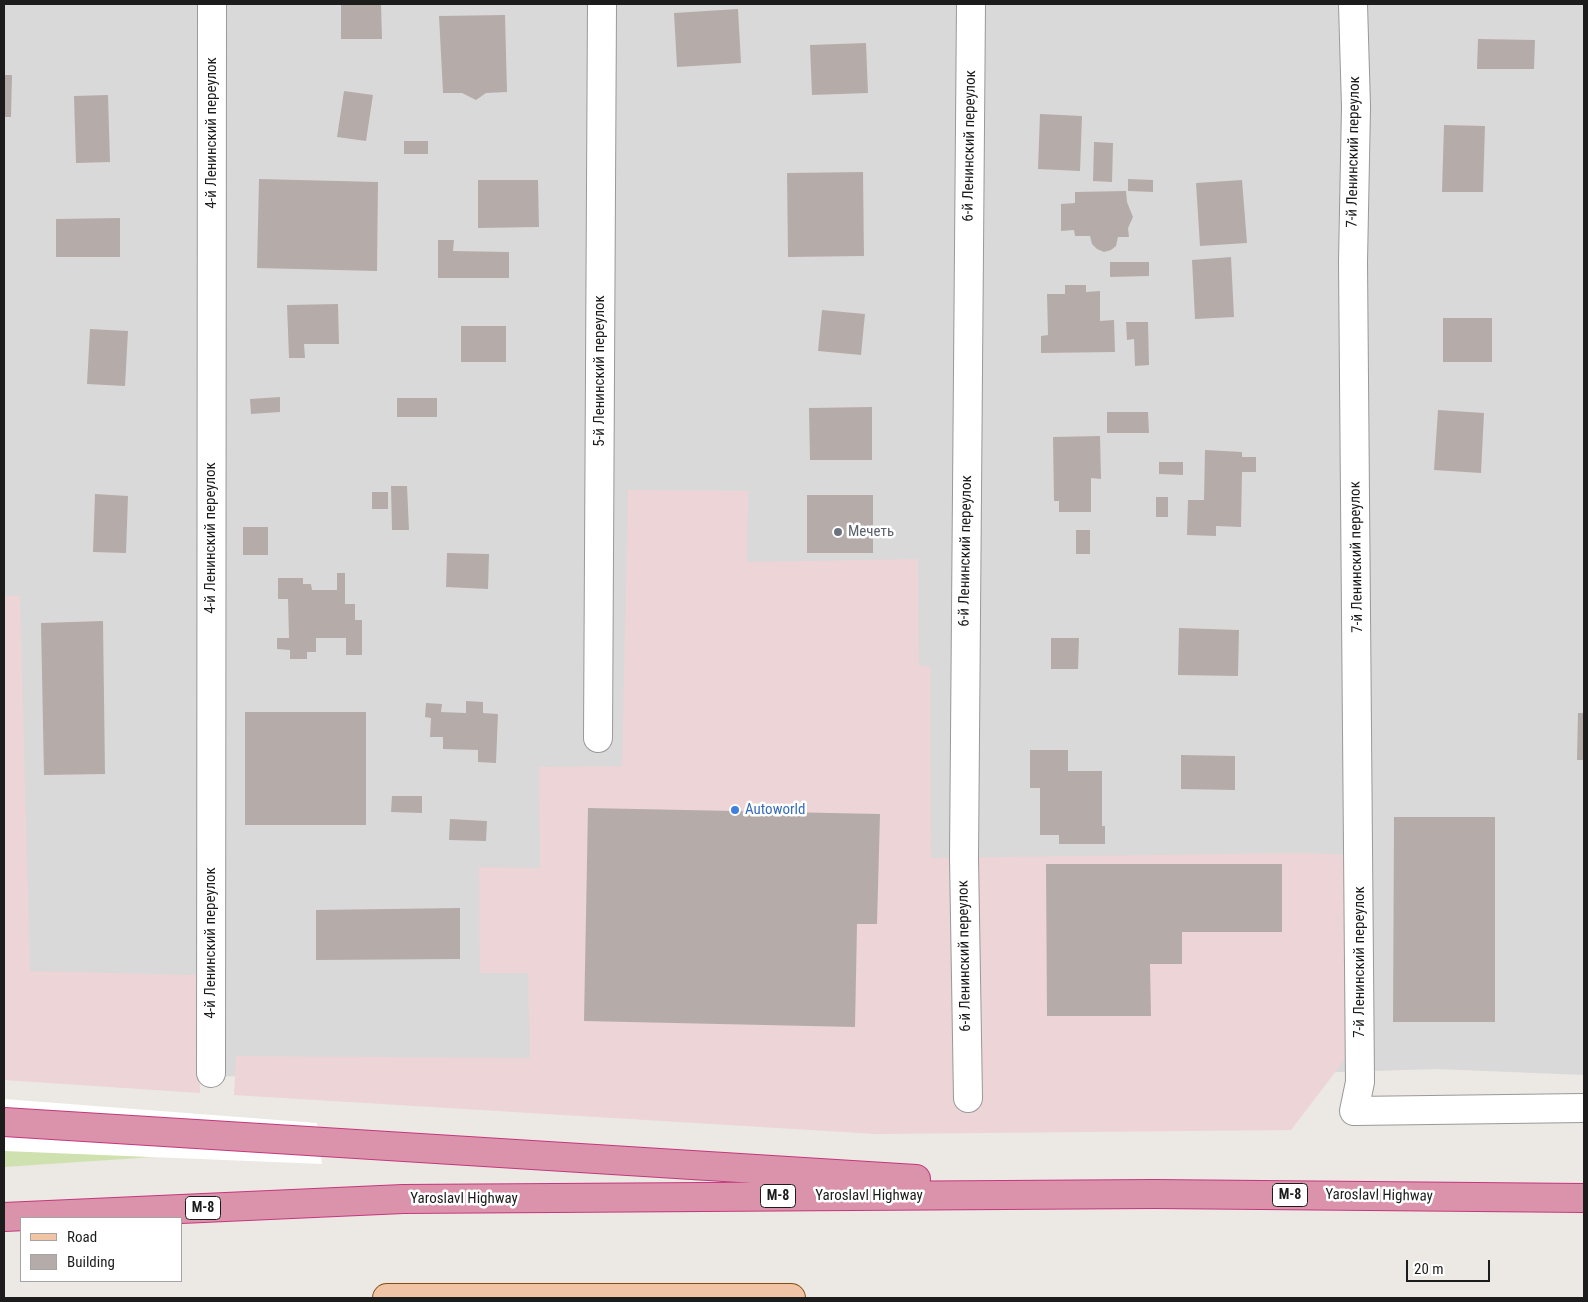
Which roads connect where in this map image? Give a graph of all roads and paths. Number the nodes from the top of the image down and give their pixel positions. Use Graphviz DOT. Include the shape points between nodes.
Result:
graph roads {
  1 [pos="212,4"];
  2 [pos="602,4"];
  3 [pos="971,4"];
  4 [pos="1353,4"];
  5 [pos="598,738"];
  6 [pos="211,1073"];
  7 [pos="968,1098"];
  8 [pos="1584,1108"];
  9 [pos="4,1122"];
  10 [pos="1154,1194"];
  11 [pos="1584,1198"];
  12 [pos="4,1217"];
  13 [pos="387,1298"];
  14 [pos="791,1298"];
  1 -- 6 [label="street, 4-й Ленинский переулок"];
  2 -- 5 [label="street, 5-й Ленинский переулок"];
  3 -- 7 [label="street, 6-й Ленинский переулок" via="964,857"];
  4 -- 8 [label="street, 7-й Ленинский переулок" via="1360,1082 1354,1110"];
  9 -- 10 [label="highway"];
  10 -- 11 [label="highway, Yaroslavl Highway / М-8"];
  10 -- 12 [label="highway, Yaroslavl Highway / М-8" via="402,1199"];
  13 -- 14 [label="main road"];
}
